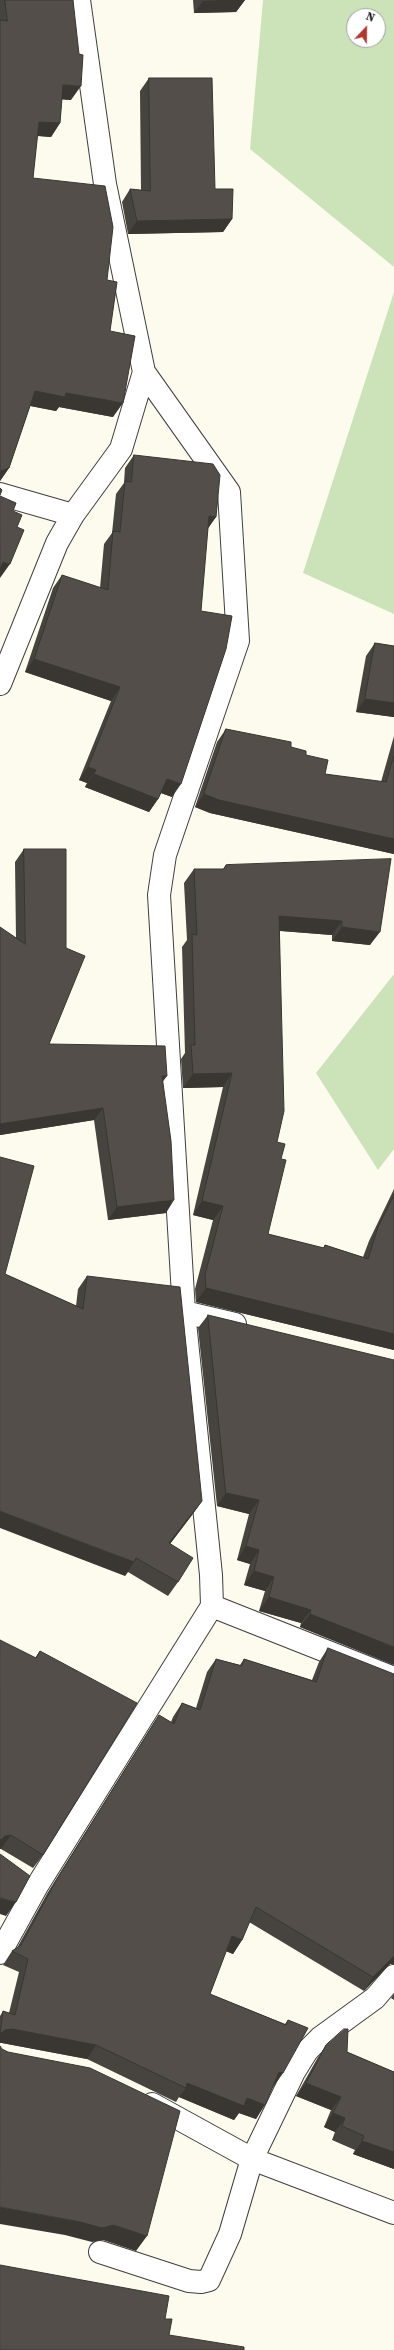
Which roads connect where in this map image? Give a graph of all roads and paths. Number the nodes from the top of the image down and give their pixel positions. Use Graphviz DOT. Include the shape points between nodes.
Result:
graph roads {
  1 [pos="79,0"];
  2 [pos="144,372"];
  3 [pos="0,494"];
  4 [pos="73,515"];
  5 [pos="0,684"];
  6 [pos="184,1312"];
  7 [pos="254,1329"];
  8 [pos="212,1606"];
  9 [pos="394,1678"];
  10 [pos="19,1873"];
  11 [pos="37,1886"];
  12 [pos="0,1953"];
  13 [pos="394,1976"];
  14 [pos="132,2094"];
  15 [pos="252,2159"];
  16 [pos="394,2213"];
  17 [pos="100,2252"];
  1 -- 2 [label="street" via="105,184"];
  2 -- 4 [label="street" via="121,449"];
  2 -- 6 [label="street" via="229,492 238,642 165,855 159,895"];
  3 -- 4 [label="street"];
  4 -- 5 [label="street" via="57,543"];
  6 -- 7 [label="street"];
  6 -- 8 [label="street"];
  8 -- 9 [label="street"];
  8 -- 11 [label="street"];
  10 -- 11 [label="street"];
  11 -- 12 [label="street"];
  13 -- 15 [label="street" via="376,1998 306,2051"];
  14 -- 15 [label="street"];
  15 -- 16 [label="street"];
  15 -- 17 [label="street" via="230,2234 209,2280 189,2281"];
}
